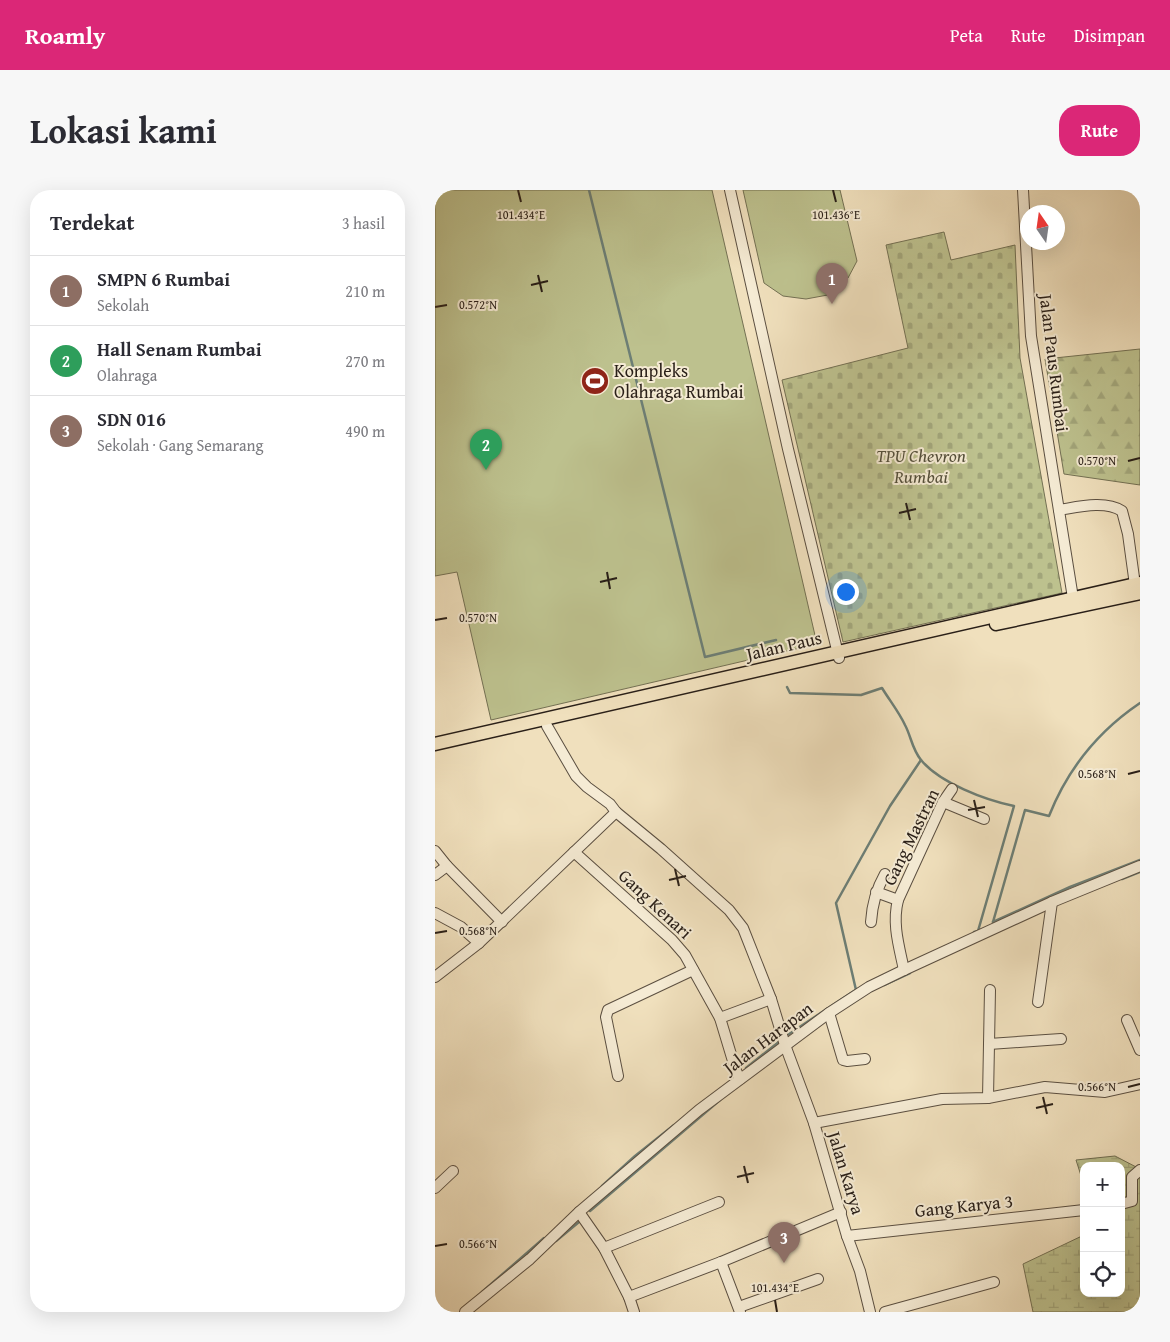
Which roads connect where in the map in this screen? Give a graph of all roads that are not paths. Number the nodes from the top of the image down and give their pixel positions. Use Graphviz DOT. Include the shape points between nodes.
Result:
graph roads {
  1 [pos="730,190"];
  2 [pos="1023,190"];
  3 [pos="1059,510"];
  4 [pos="1138,587"];
  5 [pos="1073,598"];
  6 [pos="838,655"];
  7 [pos="547,726"];
  8 [pos="435,744"];
  9 [pos="435,753"];
  10 [pos="953,789"];
  11 [pos="943,802"];
  12 [pos="616,812"];
  13 [pos="983,819"];
  14 [pos="435,850"];
  15 [pos="574,852"];
  16 [pos="447,866"];
  17 [pos="1140,866"];
  18 [pos="885,874"];
  19 [pos="435,875"];
  20 [pos="876,892"];
  21 [pos="898,900"];
  22 [pos="1052,902"];
  23 [pos="435,913"];
  24 [pos="987,921"];
  25 [pos="502,922"];
  26 [pos="871,922"];
  27 [pos="985,932"];
  28 [pos="479,943"];
  29 [pos="693,970"];
  30 [pos="904,970"];
  31 [pos="435,977"];
  32 [pos="990,990"];
  33 [pos="771,999"];
  34 [pos="1038,1002"];
  35 [pos="829,1013"];
  36 [pos="720,1018"];
  37 [pos="1127,1020"];
  38 [pos="1061,1038"];
  39 [pos="784,1044"];
  40 [pos="989,1044"];
  41 [pos="1140,1050"];
  42 [pos="865,1059"];
  43 [pos="738,1075"];
  44 [pos="618,1076"];
  45 [pos="1140,1084"];
  46 [pos="988,1098"];
  47 [pos="814,1123"];
  48 [pos="1140,1170"];
  49 [pos="453,1171"];
  50 [pos="435,1188"];
  51 [pos="719,1202"];
  52 [pos="1125,1203"];
  53 [pos="1080,1210"];
  54 [pos="841,1212"];
  55 [pos="580,1214"];
  56 [pos="847,1236"];
  57 [pos="604,1248"];
  58 [pos="721,1262"];
  59 [pos="818,1279"];
  60 [pos="994,1282"];
  61 [pos="629,1297"];
  62 [pos="739,1310"];
  63 [pos="465,1312"];
  64 [pos="634,1312"];
  65 [pos="870,1312"];
  66 [pos="885,1312"];
  1 -- 6 [label="street"];
  2 -- 3 [label="street, Jalan Paus Rumbai" via="1031,336"];
  3 -- 4 [label="street" via="1086,506 1120,509 1124,515"];
  3 -- 5 [label="street, Jalan Paus Rumbai"];
  4 -- 5 [label="main road, Jalan Paus"];
  4 -- 6 [label="main road, Jalan Paus"];
  5 -- 6 [label="main road, Jalan Paus"];
  6 -- 7 [label="main road, Jalan Paus"];
  6 -- 8 [label="main road, Jalan Paus"];
  7 -- 9 [label="main road, Jalan Paus"];
  7 -- 12 [label="street, Jalan Karya" via="576,776"];
  10 -- 11 [label="street, Gang Mastran"];
  11 -- 13 [label="street"];
  11 -- 21 [label="street, Gang Mastran"];
  12 -- 15 [label="street"];
  12 -- 33 [label="street, Jalan Karya" via="729,910 743,928"];
  14 -- 16 [label="street"];
  15 -- 25 [label="street"];
  15 -- 29 [label="street, Gang Kenari" via="672,940"];
  16 -- 19 [label="street"];
  16 -- 25 [label="street"];
  17 -- 22 [label="street, Jalan Harapan"];
  18 -- 20 [label="street, Gang Mastran"];
  20 -- 21 [label="street, Gang Mastran"];
  20 -- 26 [label="street, Gang Mastran"];
  21 -- 30 [label="street, Gang Mastran" via="895,928"];
  22 -- 27 [label="street, Jalan Harapan"];
  22 -- 34 [label="street"];
  23 -- 28 [label="street" via="461,927"];
  24 -- 27 [label="street"];
  25 -- 28 [label="street"];
  27 -- 30 [label="street, Jalan Harapan"];
  28 -- 31 [label="street"];
  29 -- 36 [label="street, Gang Kenari"];
  29 -- 44 [label="street" via="608,1010 606,1017"];
  30 -- 35 [label="street, Jalan Harapan" via="869,987"];
  32 -- 40 [label="street"];
  33 -- 36 [label="street"];
  33 -- 39 [label="street, Jalan Karya"];
  35 -- 39 [label="street, Jalan Harapan"];
  35 -- 42 [label="street" via="843,1060"];
  36 -- 43 [label="street, Gang Kenari"];
  37 -- 41 [label="street"];
  38 -- 40 [label="street"];
  39 -- 43 [label="street, Jalan Harapan"];
  39 -- 47 [label="street, Jalan Karya"];
  40 -- 46 [label="street"];
  43 -- 55 [label="street, Jalan Harapan"];
  45 -- 46 [label="street" via="1099,1092 1045,1087"];
  46 -- 47 [label="street" via="942,1099"];
  47 -- 54 [label="street, Jalan Karya"];
  48 -- 52 [label="street" via="1132,1177 1132,1201"];
  49 -- 50 [label="street"];
  51 -- 57 [label="street"];
  53 -- 56 [label="street, Gang Karya 3"];
  54 -- 56 [label="street, Jalan Karya"];
  54 -- 58 [label="street"];
  55 -- 57 [label="street"];
  55 -- 63 [label="street, Jalan Harapan"];
  56 -- 65 [label="street, Jalan Karya"];
  57 -- 61 [label="street"];
  58 -- 61 [label="street"];
  58 -- 62 [label="street"];
  59 -- 62 [label="street"];
  60 -- 66 [label="street"];
  61 -- 64 [label="street"];
}
